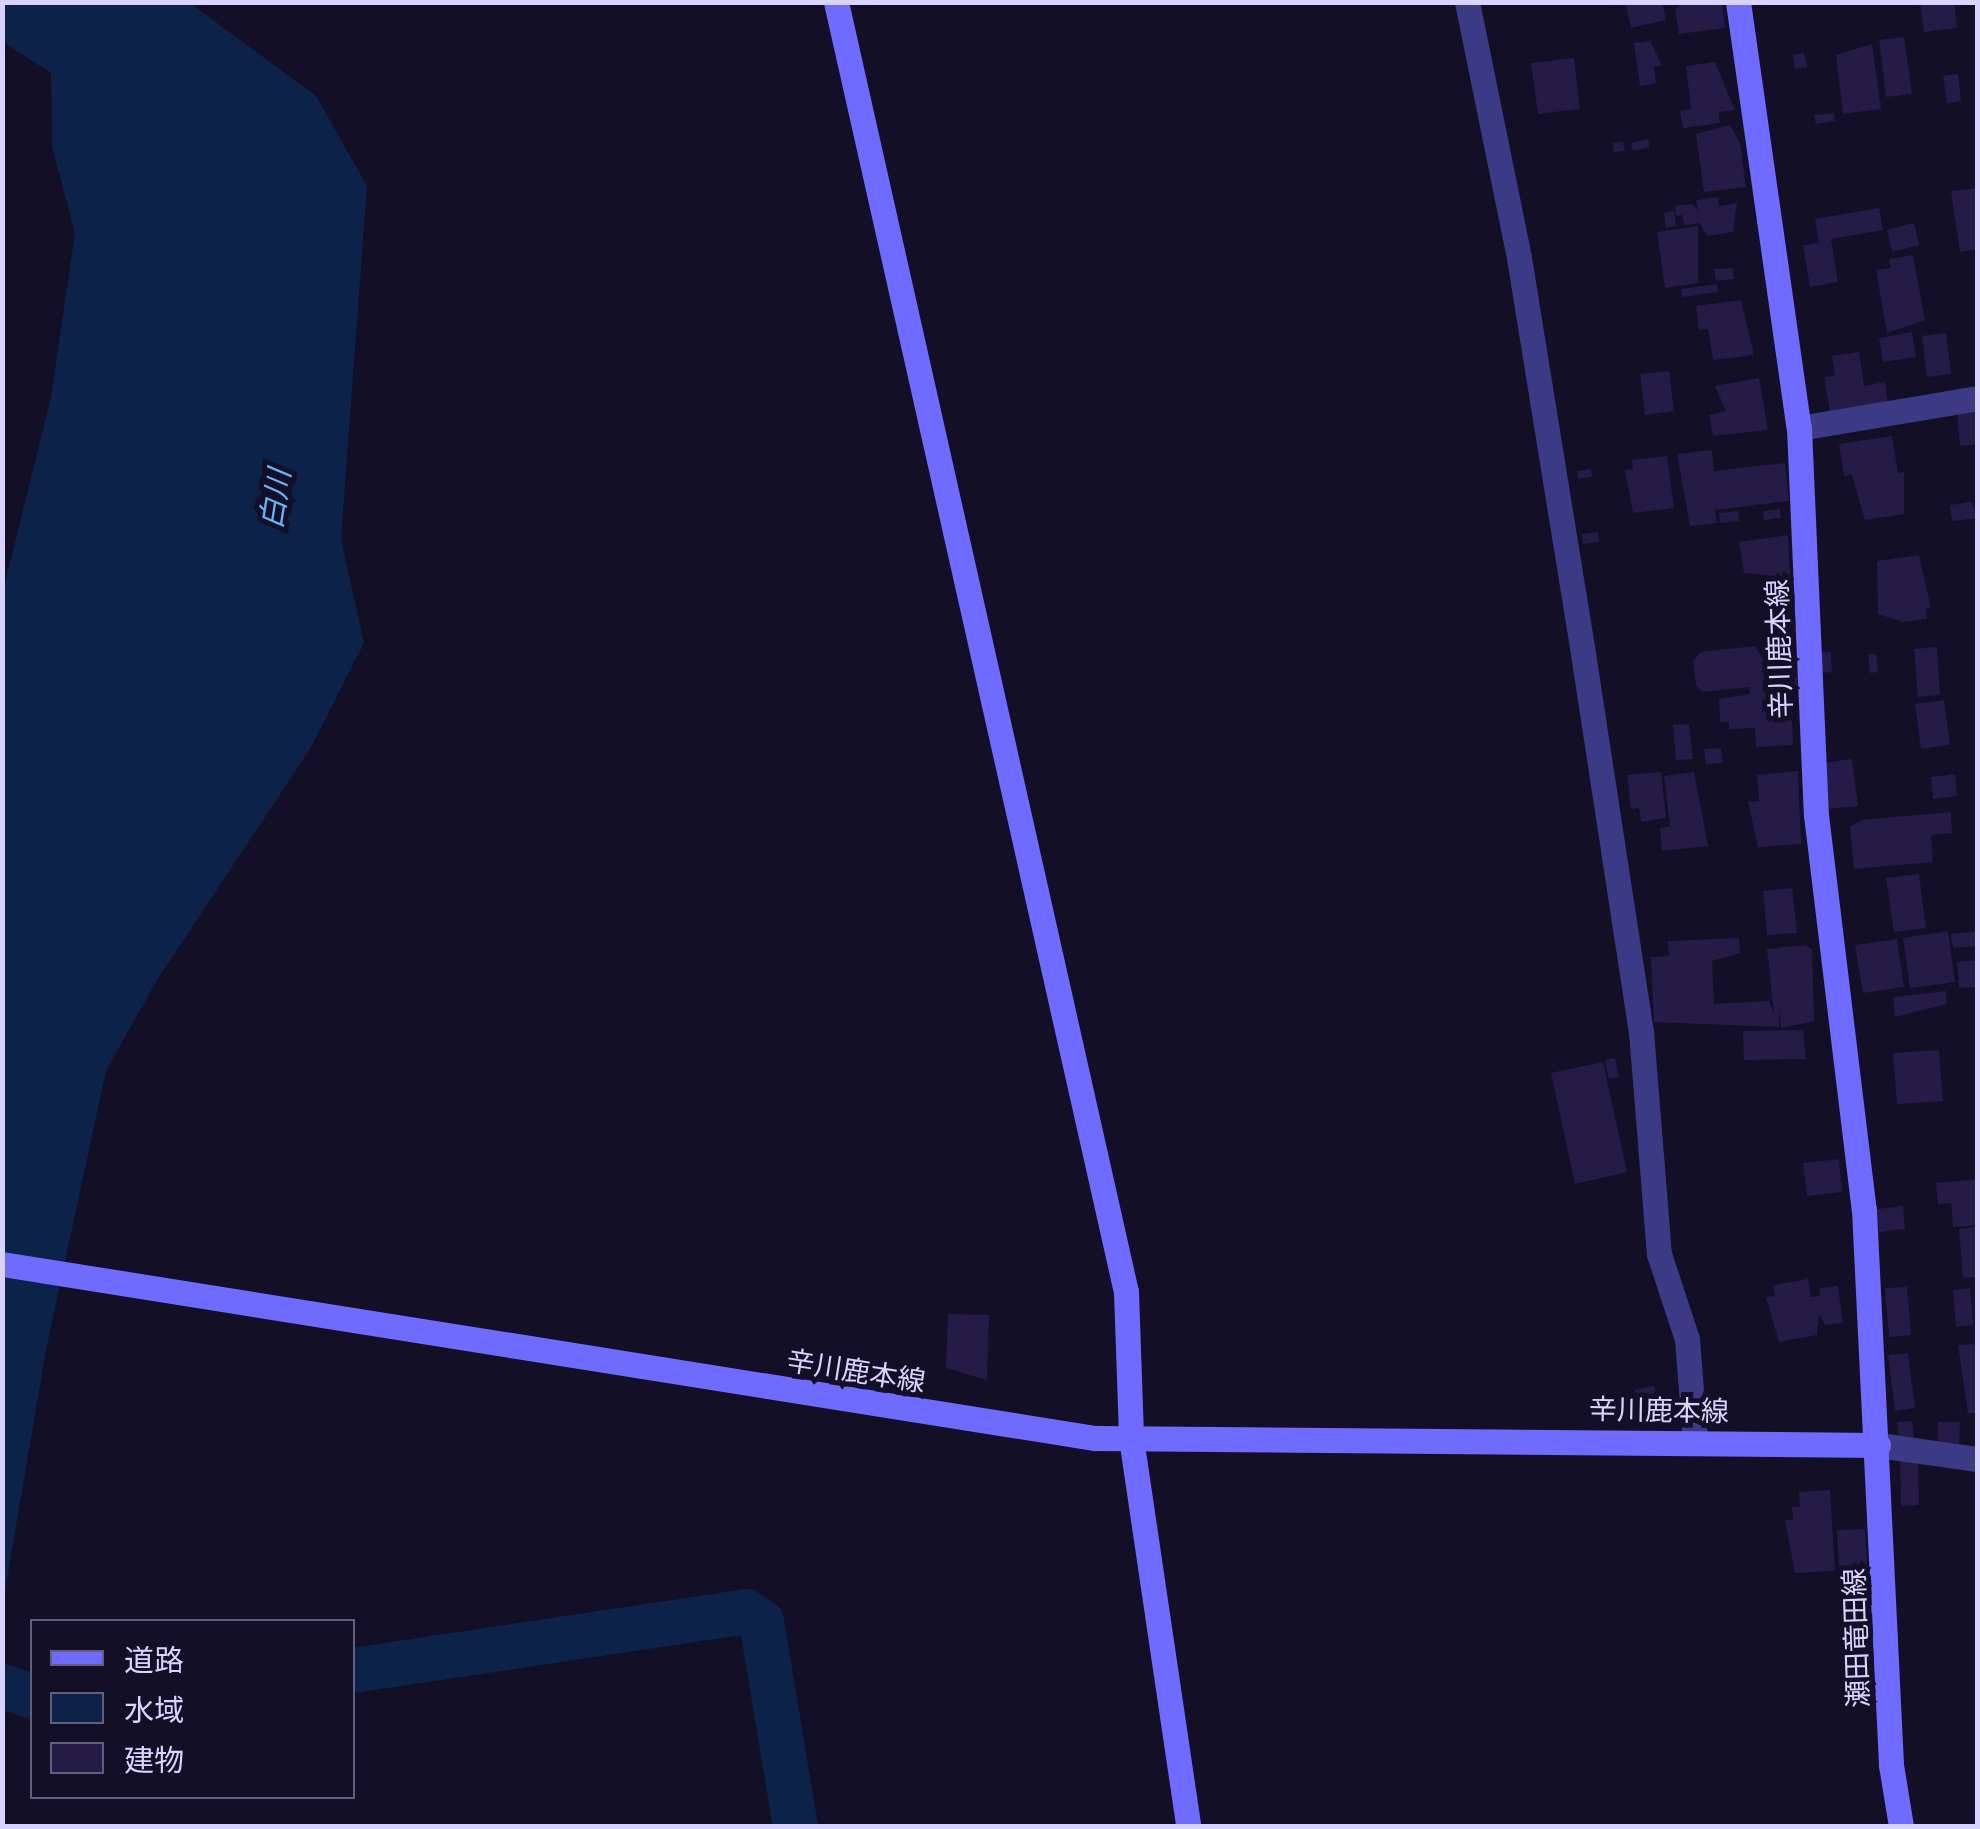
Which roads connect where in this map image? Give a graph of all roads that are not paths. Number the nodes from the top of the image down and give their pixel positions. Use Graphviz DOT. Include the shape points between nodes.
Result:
graph roads {
  1 [pos="836,2"];
  2 [pos="1467,2"];
  3 [pos="1738,2"];
  4 [pos="1978,398"];
  5 [pos="1799,428"];
  6 [pos="2,1264"];
  7 [pos="1131,1438"];
  8 [pos="1695,1440"];
  9 [pos="1878,1446"];
  10 [pos="1978,1459"];
  11 [pos="1188,1826"];
  12 [pos="1901,1826"];
  1 -- 7 [label="main road" via="1126,1292"];
  2 -- 8 [label="street" via="1519,258 1582,646 1642,1031 1659,1254 1687,1339"];
  3 -- 5 [label="main road, 辛川鹿本線"];
  4 -- 5 [label="street"];
  5 -- 9 [label="main road, 辛川鹿本線" via="1816,815 1864,1210"];
  6 -- 7 [label="main road, 辛川鹿本線" via="1014,1427"];
  7 -- 8 [label="main road, 辛川鹿本線"];
  7 -- 11 [label="main road"];
  8 -- 9 [label="main road, 辛川鹿本線"];
  9 -- 10 [label="street"];
  9 -- 12 [label="main road, 瀬田竜田線" via="1892,1765"];
}
